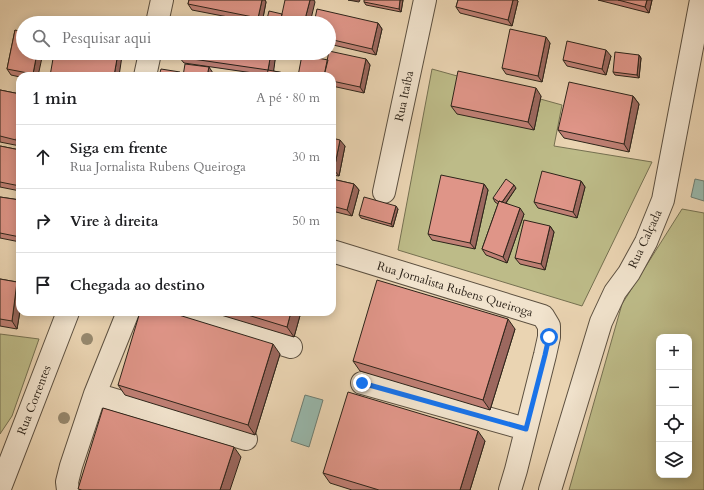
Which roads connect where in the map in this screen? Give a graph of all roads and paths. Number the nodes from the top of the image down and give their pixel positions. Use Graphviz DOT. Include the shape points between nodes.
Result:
graph roads {
  1 [pos="162,0"];
  2 [pos="425,0"];
  3 [pos="701,0"];
  4 [pos="159,16"];
  5 [pos="148,60"];
  6 [pos="146,72"];
  7 [pos="384,192"];
  8 [pos="336,252"];
  9 [pos="66,316"];
  10 [pos="126,316"];
  11 [pos="191,316"];
  12 [pos="291,347"];
  13 [pos="362,383"];
  14 [pos="95,394"];
  15 [pos="526,429"];
  16 [pos="246,439"];
  17 [pos="0,488"];
  18 [pos="68,490"];
  19 [pos="510,490"];
  20 [pos="550,490"];
  1 -- 4 [label="street"];
  2 -- 7 [label="street, Rua Itaíba"];
  3 -- 20 [label="street, Rua Calçada" via="663,200 646,242 615,292 601,322"];
  5 -- 6 [label="street"];
  8 -- 15 [label="street, Rua Jornalista Rubens Queiroga" via="543,316 549,326 549,337"];
  9 -- 17 [label="street, Rua Correntes"];
  10 -- 14 [label="street"];
  11 -- 12 [label="street"];
  13 -- 15 [label="street"];
  14 -- 16 [label="street"];
  14 -- 18 [label="street" via="67,482"];
  15 -- 19 [label="street, Rua Jornalista Rubens Queiroga"];
}
